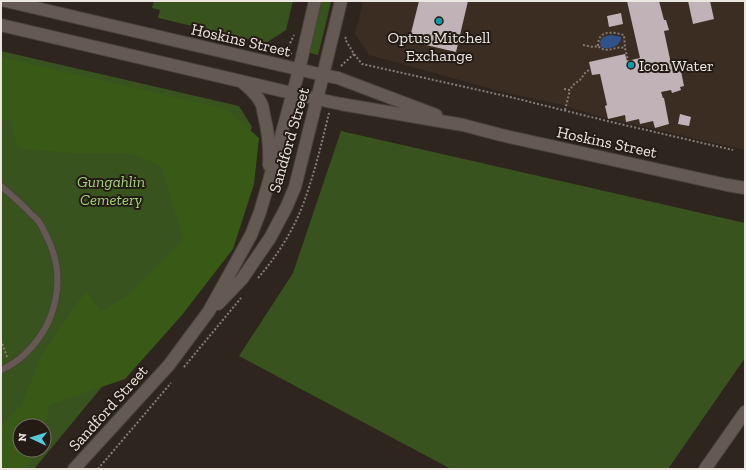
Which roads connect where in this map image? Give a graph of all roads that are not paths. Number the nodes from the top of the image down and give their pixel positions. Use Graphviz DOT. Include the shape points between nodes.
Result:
graph roads {
  1 [pos="6,1"];
  2 [pos="315,1"];
  3 [pos="341,1"];
  4 [pos="1,25"];
  5 [pos="299,70"];
  6 [pos="324,75"];
  7 [pos="239,80"];
  8 [pos="292,93"];
  9 [pos="317,99"];
  10 [pos="464,125"];
  11 [pos="1,186"];
  12 [pos="267,188"];
  13 [pos="745,188"];
  14 [pos="209,311"];
  15 [pos="1,370"];
  16 [pos="745,412"];
  17 [pos="74,469"];
  18 [pos="706,469"];
  1 -- 5 [label="street, Hoskins Street"];
  2 -- 5 [label="street, Sandford Street"];
  3 -- 6 [label="street, Sandford Street"];
  4 -- 7 [label="street, Hoskins Street"];
  5 -- 6 [label="street, Hoskins Street"];
  5 -- 8 [label="street, Sandford Street"];
  6 -- 9 [label="street, Sandford Street"];
  6 -- 10 [label="street, Hoskins Street"];
  7 -- 8 [label="street, Hoskins Street"];
  7 -- 12 [label="street" via="261,103 269,157"];
  8 -- 9 [label="street, Hoskins Street"];
  8 -- 12 [label="street, Sandford Street"];
  9 -- 10 [label="street, Hoskins Street"];
  9 -- 14 [label="street, Sandford Street" via="295,187 286,208 270,238 242,279"];
  10 -- 13 [label="street, Hoskins Street"];
  11 -- 15 [label="lane" via="39,222 50,242 58,272 56,299 43,332 26,354"];
  12 -- 14 [label="street, Sandford Street" via="251,235"];
  14 -- 17 [label="street, Sandford Street" via="169,365"];
  16 -- 18 [label="street"];
}
